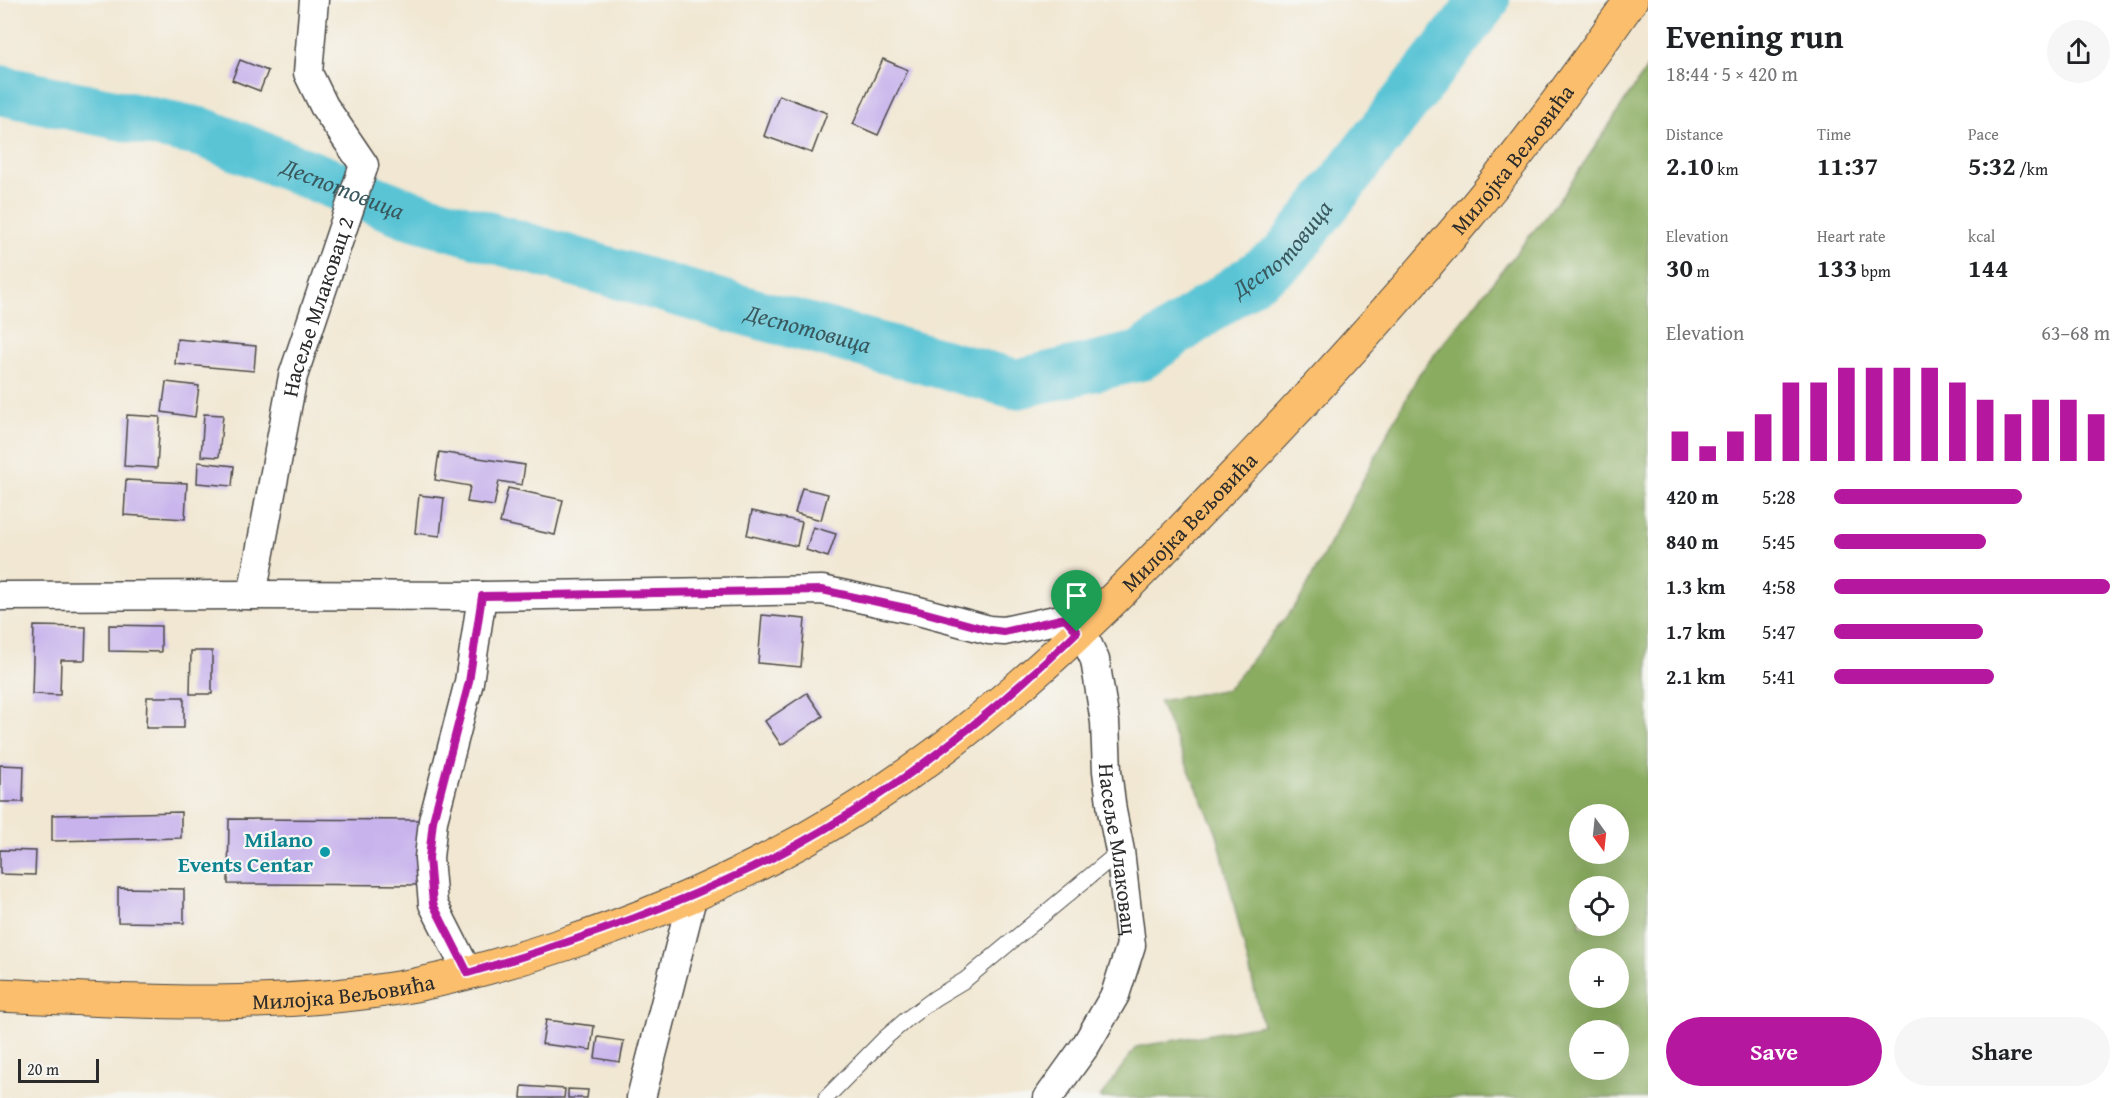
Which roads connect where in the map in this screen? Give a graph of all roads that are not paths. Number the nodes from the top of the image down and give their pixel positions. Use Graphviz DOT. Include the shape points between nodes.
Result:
graph roads {
  1 [pos="314,0"];
  2 [pos="1631,0"];
  3 [pos="252,595"];
  4 [pos="0,596"];
  5 [pos="482,596"];
  6 [pos="1077,632"];
  7 [pos="1120,851"];
  8 [pos="693,894"];
  9 [pos="468,973"];
  10 [pos="0,995"];
  11 [pos="641,1098"];
  12 [pos="826,1098"];
  13 [pos="1048,1098"];
  1 -- 3 [label="street, Насеље Млаковац 2" via="308,73 324,106 364,165 293,376"];
  2 -- 6 [label="main road, Милојка Вељовића" via="1468,216 1348,355 1211,500"];
  3 -- 4 [label="street"];
  3 -- 5 [label="street"];
  5 -- 6 [label="street" via="822,590 989,630 1004,632 1065,618"];
  5 -- 9 [label="street" via="469,682 433,821 429,858 433,904"];
  6 -- 7 [label="street, Насеље Млаковац" via="1095,660 1105,722 1109,791"];
  6 -- 8 [label="main road, Милојка Вељовића" via="980,720 897,782 812,836"];
  7 -- 12 [label="lane" via="965,980 907,1019"];
  7 -- 13 [label="street, Насеље Млаковац" via="1131,945 1115,995"];
  8 -- 9 [label="main road, Милојка Вељовића" via="592,935"];
  8 -- 11 [label="street"];
  9 -- 10 [label="main road, Милојка Вељовића" via="413,985 289,999 121,1000"];
}
